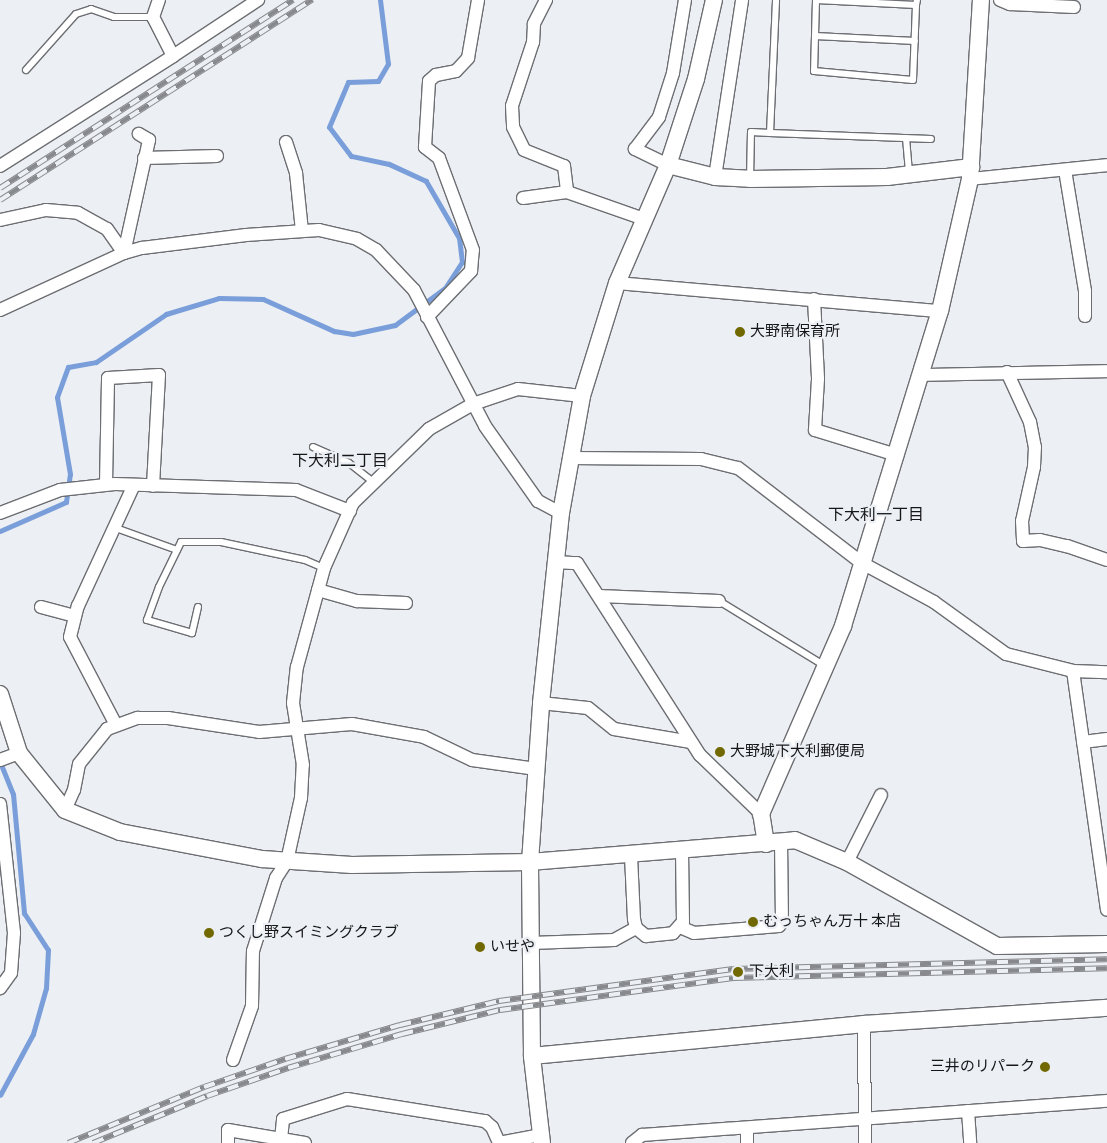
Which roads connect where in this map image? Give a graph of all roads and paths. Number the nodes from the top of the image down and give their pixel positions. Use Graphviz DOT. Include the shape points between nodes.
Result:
graph roads {
  1 [pos="159,0"];
  2 [pos="258,0"];
  3 [pos="478,0"];
  4 [pos="546,0"];
  5 [pos="683,0"];
  6 [pos="714,0"];
  7 [pos="742,0"];
  8 [pos="776,0"];
  9 [pos="981,0"];
  10 [pos="1000,0"];
  11 [pos="916,3"];
  12 [pos="1074,7"];
  13 [pos="153,17"];
  14 [pos="815,36"];
  15 [pos="915,41"];
  16 [pos="173,56"];
  17 [pos="26,70"];
  18 [pos="770,133"];
  19 [pos="139,134"];
  20 [pos="906,138"];
  21 [pos="931,139"];
  22 [pos="286,142"];
  23 [pos="217,156"];
  24 [pos="144,158"];
  25 [pos="668,165"];
  26 [pos="1107,165"];
  27 [pos="0,166"];
  28 [pos="1066,170"];
  29 [pos="971,173"];
  30 [pos="909,175"];
  31 [pos="716,177"];
  32 [pos="750,180"];
  33 [pos="567,192"];
  34 [pos="523,198"];
  35 [pos="644,218"];
  36 [pos="0,220"];
  37 [pos="302,231"];
  38 [pos="124,252"];
  39 [pos="617,282"];
  40 [pos="814,298"];
  41 [pos="0,310"];
  42 [pos="940,311"];
  43 [pos="1085,316"];
  44 [pos="427,317"];
  45 [pos="1107,371"];
  46 [pos="1007,372"];
  47 [pos="921,375"];
  48 [pos="582,396"];
  49 [pos="473,404"];
  50 [pos="313,448"];
  51 [pos="897,454"];
  52 [pos="569,458"];
  53 [pos="373,482"];
  54 [pos="106,484"];
  55 [pos="134,486"];
  56 [pos="153,486"];
  57 [pos="350,510"];
  58 [pos="0,513"];
  59 [pos="560,513"];
  60 [pos="113,527"];
  61 [pos="177,550"];
  62 [pos="1107,560"];
  63 [pos="555,562"];
  64 [pos="862,563"];
  65 [pos="324,568"];
  66 [pos="318,590"];
  67 [pos="599,596"];
  68 [pos="718,601"];
  69 [pos="406,603"];
  70 [pos="198,606"];
  71 [pos="41,607"];
  72 [pos="75,616"];
  73 [pos="826,667"];
  74 [pos="1073,671"];
  75 [pos="1107,672"];
  76 [pos="0,694"];
  77 [pos="541,703"];
  78 [pos="116,725"];
  79 [pos="297,730"];
  80 [pos="1107,739"];
  81 [pos="691,742"];
  82 [pos="1083,742"];
  83 [pos="19,753"];
  84 [pos="0,760"];
  85 [pos="536,769"];
  86 [pos="881,794"];
  87 [pos="0,804"];
  88 [pos="65,810"];
  89 [pos="761,814"];
  90 [pos="773,843"];
  91 [pos="682,852"];
  92 [pos="631,856"];
  93 [pos="286,861"];
  94 [pos="530,862"];
  95 [pos="847,862"];
  96 [pos="1107,910"];
  97 [pos="636,928"];
  98 [pos="680,928"];
  99 [pos="530,944"];
  100 [pos="1107,944"];
  101 [pos="0,988"];
  102 [pos="1107,1008"];
  103 [pos="864,1024"];
  104 [pos="532,1056"];
  105 [pos="233,1060"];
  106 [pos="1107,1101"];
  107 [pos="968,1112"];
  108 [pos="865,1119"];
  109 [pos="747,1128"];
  110 [pos="281,1139"];
  111 [pos="542,1139"];
  112 [pos="228,1143"];
  113 [pos="305,1143"];
  114 [pos="499,1143"];
  115 [pos="632,1143"];
  116 [pos="747,1143"];
  117 [pos="865,1143"];
  118 [pos="970,1143"];
  1 -- 13 [label="street"];
  2 -- 16 [label="street"];
  3 -- 44 [label="street" via="468,58 456,72 436,75 429,81 425,147 439,158 474,250 471,271"];
  4 -- 33 [label="street" via="534,24 534,42 512,106 513,128 524,150 564,166"];
  5 -- 25 [label="street" via="673,73 659,117 635,150"];
  6 -- 25 [label="street" via="696,79"];
  7 -- 31 [label="street"];
  8 -- 18 [label="lane"];
  9 -- 29 [label="street"];
  10 -- 12 [label="street"];
  11 -- 14 [label="lane" via="816,0"];
  11 -- 15 [label="lane"];
  13 -- 16 [label="street"];
  13 -- 17 [label="lane" via="114,17 91,9 76,14"];
  14 -- 15 [label="lane"];
  14 -- 15 [label="lane" via="814,71 913,80"];
  16 -- 27 [label="street"];
  18 -- 20 [label="lane"];
  18 -- 32 [label="lane" via="751,132"];
  19 -- 24 [label="street" via="149,140"];
  20 -- 21 [label="lane"];
  20 -- 30 [label="lane"];
  22 -- 37 [label="street" via="296,173"];
  23 -- 24 [label="street"];
  24 -- 38 [label="street"];
  25 -- 31 [label="street"];
  25 -- 35 [label="street"];
  26 -- 28 [label="street"];
  28 -- 29 [label="street"];
  28 -- 43 [label="street" via="1085,291"];
  29 -- 30 [label="street"];
  29 -- 42 [label="street"];
  30 -- 32 [label="street"];
  31 -- 32 [label="street"];
  33 -- 34 [label="street"];
  33 -- 35 [label="street"];
  35 -- 39 [label="street"];
  36 -- 38 [label="street" via="46,210 78,213 107,230"];
  37 -- 38 [label="street" via="246,235"];
  37 -- 44 [label="street" via="334,232 357,239 376,250 414,290"];
  38 -- 41 [label="street"];
  39 -- 40 [label="street"];
  39 -- 48 [label="street"];
  40 -- 42 [label="street"];
  40 -- 51 [label="street" via="818,379 815,430"];
  42 -- 47 [label="street"];
  44 -- 49 [label="street"];
  45 -- 46 [label="street"];
  46 -- 47 [label="street"];
  46 -- 62 [label="street" via="1030,422 1035,447 1022,521 1023,541 1040,540 1067,546"];
  47 -- 51 [label="street"];
  48 -- 49 [label="street" via="518,389"];
  48 -- 52 [label="street"];
  49 -- 53 [label="street" via="429,429"];
  49 -- 59 [label="street" via="538,501"];
  50 -- 53 [label="lane" via="349,463"];
  51 -- 64 [label="street"];
  52 -- 59 [label="street"];
  52 -- 64 [label="street" via="701,459 738,468"];
  53 -- 57 [label="street"];
  54 -- 55 [label="street"];
  54 -- 56 [label="street" via="108,378 159,375"];
  54 -- 58 [label="street" via="60,490"];
  55 -- 56 [label="street"];
  55 -- 60 [label="street"];
  56 -- 57 [label="street" via="296,490"];
  57 -- 65 [label="street"];
  59 -- 63 [label="street"];
  60 -- 61 [label="lane"];
  60 -- 72 [label="street"];
  61 -- 65 [label="lane" via="181,542 221,542 305,560"];
  61 -- 70 [label="lane" via="147,620 192,633"];
  63 -- 67 [label="street" via="577,563"];
  63 -- 77 [label="street"];
  64 -- 73 [label="street" via="843,626"];
  64 -- 74 [label="street" via="934,602 1006,654"];
  65 -- 66 [label="street"];
  66 -- 69 [label="street" via="357,601"];
  66 -- 79 [label="street" via="297,667 293,703"];
  67 -- 68 [label="street"];
  67 -- 81 [label="street"];
  68 -- 73 [label="lane"];
  71 -- 72 [label="street"];
  72 -- 78 [label="street" via="70,637"];
  73 -- 89 [label="street"];
  74 -- 75 [label="street"];
  74 -- 82 [label="street"];
  76 -- 83 [label="street"];
  77 -- 81 [label="street" via="588,708 614,730"];
  77 -- 85 [label="street"];
  78 -- 79 [label="street" via="138,718 168,718 259,732"];
  78 -- 88 [label="street" via="107,729 79,764 74,790"];
  79 -- 85 [label="street" via="352,724 424,737 472,760"];
  79 -- 93 [label="street" via="303,765 301,798"];
  80 -- 82 [label="street"];
  81 -- 89 [label="street" via="713,771"];
  82 -- 96 [label="street"];
  83 -- 84 [label="street"];
  83 -- 88 [label="street"];
  85 -- 94 [label="street"];
  86 -- 95 [label="street"];
  87 -- 101 [label="street" via="14,934 11,973"];
  88 -- 93 [label="street" via="120,832"];
  89 -- 90 [label="street"];
  90 -- 91 [label="street"];
  90 -- 95 [label="street" via="796,840"];
  90 -- 98 [label="street" via="782,922 779,926 694,933"];
  91 -- 92 [label="street"];
  91 -- 98 [label="street" via="684,915"];
  92 -- 94 [label="street"];
  92 -- 97 [label="street"];
  93 -- 94 [label="street" via="352,865"];
  93 -- 105 [label="street" via="276,878 253,951 252,1006"];
  94 -- 99 [label="street"];
  95 -- 100 [label="street" via="997,946"];
  97 -- 98 [label="street" via="646,936 672,933"];
  97 -- 99 [label="street" via="614,940"];
  99 -- 104 [label="street"];
  102 -- 103 [label="street"];
  103 -- 104 [label="street"];
  103 -- 108 [label="street"];
  104 -- 111 [label="street"];
  106 -- 107 [label="street"];
  107 -- 108 [label="street"];
  107 -- 118 [label="street"];
  108 -- 109 [label="street"];
  108 -- 117 [label="street"];
  109 -- 115 [label="street" via="642,1135"];
  109 -- 116 [label="street"];
  110 -- 112 [label="street" via="228,1130"];
  110 -- 113 [label="street"];
  110 -- 114 [label="street" via="283,1119 348,1099 486,1121"];
  111 -- 114 [label="street"];
}
